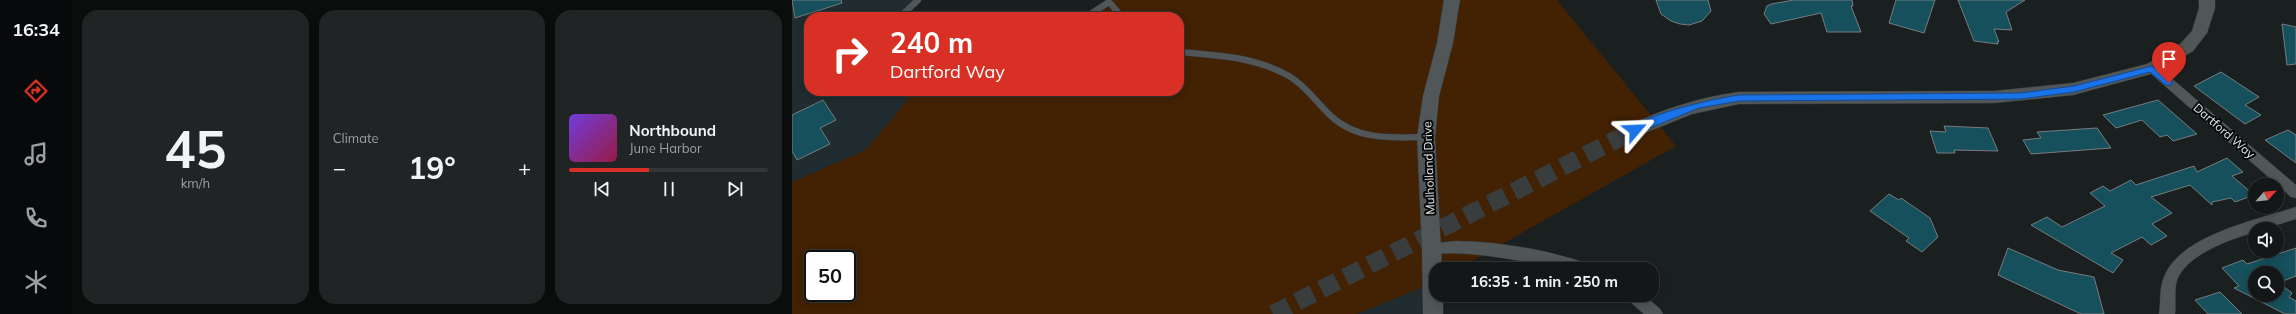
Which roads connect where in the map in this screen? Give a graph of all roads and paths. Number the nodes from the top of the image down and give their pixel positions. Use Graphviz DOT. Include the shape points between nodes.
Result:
graph roads {
  1 [pos="918,0"];
  2 [pos="1452,0"];
  3 [pos="2207,0"];
  4 [pos="905,12"];
  5 [pos="1093,12"];
  6 [pos="1119,12"];
  7 [pos="1184,52"];
  8 [pos="2152,68"];
  9 [pos="1635,130"];
  10 [pos="1426,137"];
  11 [pos="2296,193"];
  12 [pos="2296,214"];
  13 [pos="1432,248"];
  14 [pos="1560,262"];
  15 [pos="1641,302"];
  16 [pos="1433,314"];
  17 [pos="1654,314"];
  18 [pos="2168,314"];
  1 -- 4 [label="lane"];
  2 -- 10 [label="main road, Mulholland Drive" via="1445,44 1431,96"];
  3 -- 8 [label="main road" via="2199,33 2187,48"];
  5 -- 6 [label="lane" via="1108,2"];
  7 -- 10 [label="lane" via="1241,57 1275,69 1303,86 1332,117 1356,131 1389,138"];
  8 -- 9 [label="main road" via="2074,89 2021,96 1763,96 1732,99 1698,105"];
  8 -- 11 [label="street, Dartford Way"];
  10 -- 13 [label="main road, Mulholland Drive"];
  12 -- 18 [label="street" via="2202,246 2186,257 2171,278"];
  13 -- 14 [label="street" via="1478,246"];
  13 -- 16 [label="main road, Mulholland Drive"];
  15 -- 17 [label="street"];
}
